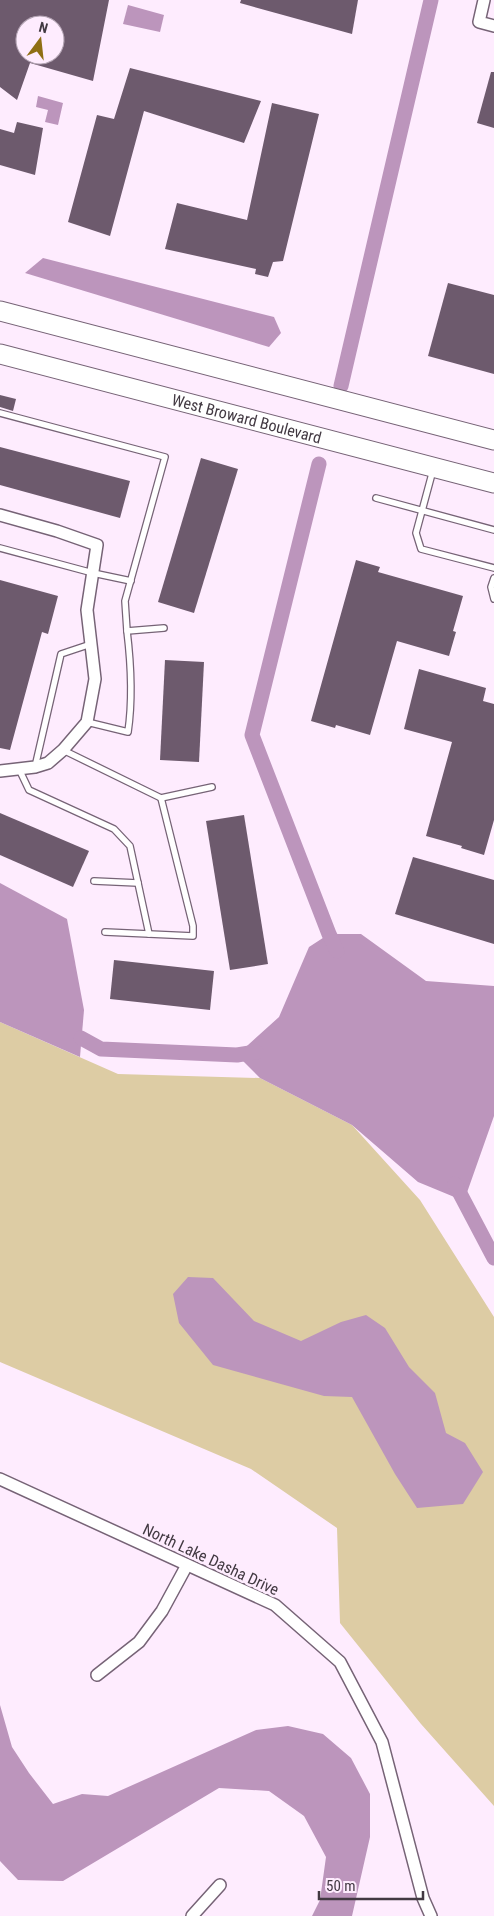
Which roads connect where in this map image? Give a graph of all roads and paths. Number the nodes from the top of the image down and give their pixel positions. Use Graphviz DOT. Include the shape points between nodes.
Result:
graph roads {
  1 [pos="484,0"];
  2 [pos="494,26"];
  3 [pos="0,311"];
  4 [pos="0,354"];
  5 [pos="0,413"];
  6 [pos="494,440"];
  7 [pos="433,468"];
  8 [pos="494,483"];
  9 [pos="376,498"];
  10 [pos="423,510"];
  11 [pos="0,515"];
  12 [pos="494,530"];
  13 [pos="0,548"];
  14 [pos="494,568"];
  15 [pos="92,573"];
  16 [pos="494,578"];
  17 [pos="131,581"];
  18 [pos="494,599"];
  19 [pos="164,628"];
  20 [pos="127,630"];
  21 [pos="91,644"];
  22 [pos="87,722"];
  23 [pos="63,750"];
  24 [pos="35,768"];
  25 [pos="19,769"];
  26 [pos="0,771"];
  27 [pos="212,787"];
  28 [pos="161,798"];
  29 [pos="94,881"];
  30 [pos="138,883"];
  31 [pos="105,932"];
  32 [pos="149,934"];
  33 [pos="0,1479"];
  34 [pos="187,1564"];
  35 [pos="97,1675"];
  36 [pos="220,1885"];
  37 [pos="192,1916"];
  38 [pos="431,1916"];
  1 -- 2 [label="street" via="479,22"];
  3 -- 6 [label="main road"];
  4 -- 7 [label="main road, West Broward Boulevard"];
  5 -- 17 [label="lane" via="165,457"];
  7 -- 8 [label="main road, West Broward Boulevard"];
  7 -- 10 [label="lane"];
  9 -- 10 [label="lane"];
  10 -- 12 [label="lane"];
  10 -- 14 [label="lane" via="416,533 421,549"];
  11 -- 15 [label="street" via="97,545"];
  13 -- 15 [label="lane"];
  15 -- 17 [label="lane"];
  15 -- 21 [label="street" via="87,610"];
  16 -- 18 [label="lane" via="491,587"];
  17 -- 20 [label="lane" via="124,601"];
  19 -- 20 [label="lane"];
  20 -- 22 [label="lane" via="131,666 128,732"];
  21 -- 22 [label="street" via="95,679"];
  21 -- 24 [label="lane" via="61,654"];
  22 -- 23 [label="street"];
  23 -- 24 [label="street" via="48,763"];
  23 -- 28 [label="lane"];
  24 -- 25 [label="street"];
  25 -- 26 [label="street"];
  25 -- 30 [label="lane" via="29,790 114,829 130,846"];
  27 -- 28 [label="lane"];
  28 -- 32 [label="lane" via="193,936"];
  29 -- 30 [label="lane"];
  30 -- 32 [label="lane"];
  31 -- 32 [label="lane"];
  33 -- 34 [label="street, North Lake Dasha Drive"];
  34 -- 35 [label="street" via="162,1611 139,1642"];
  34 -- 38 [label="street, North Lake Dasha Drive" via="275,1605 340,1662 382,1742 423,1898"];
  36 -- 37 [label="street"];
}
